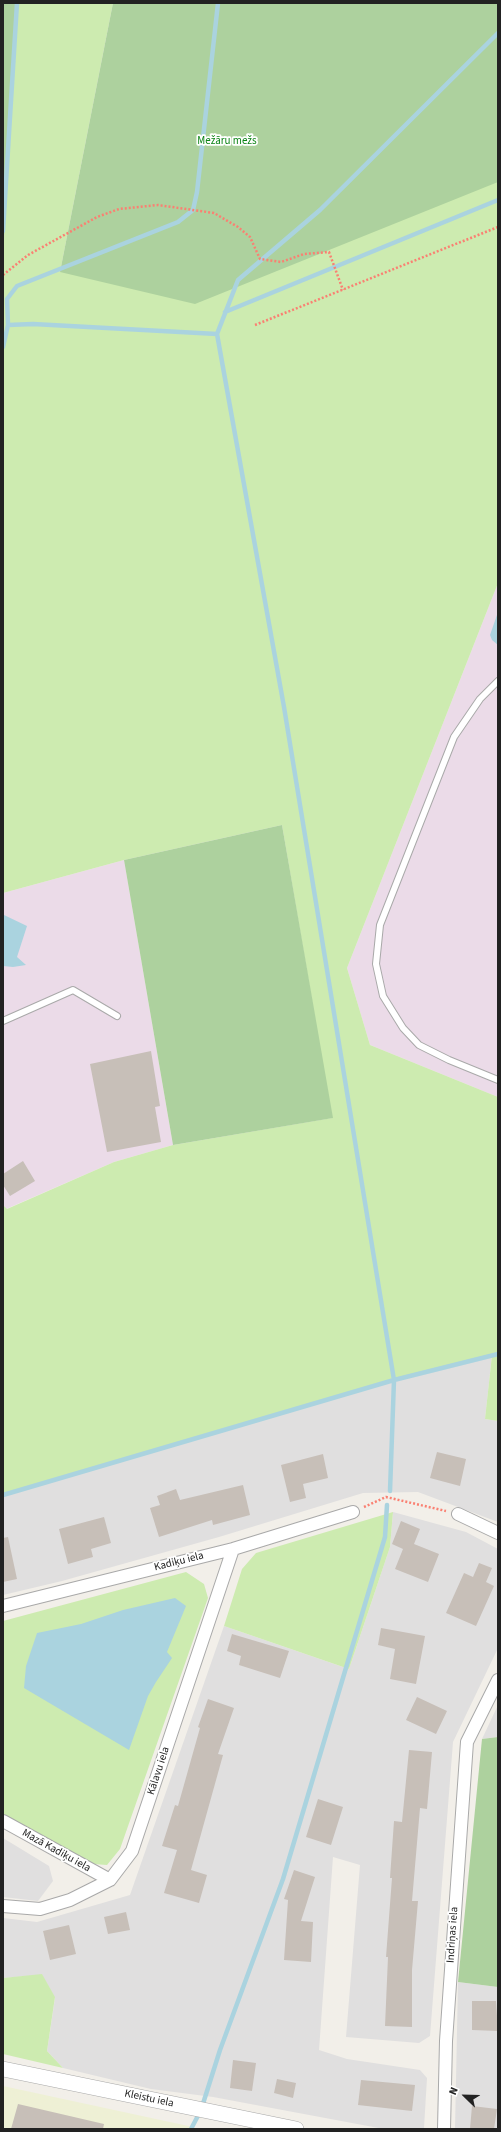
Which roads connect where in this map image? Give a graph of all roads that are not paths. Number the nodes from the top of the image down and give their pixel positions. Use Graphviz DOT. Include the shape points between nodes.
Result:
graph roads {
  1 [pos="498,681"];
  2 [pos="117,1016"];
  3 [pos="3,1021"];
  4 [pos="498,1080"];
  5 [pos="353,1512"];
  6 [pos="458,1514"];
  7 [pos="498,1533"];
  8 [pos="233,1549"];
  9 [pos="3,1606"];
  10 [pos="498,1680"];
  11 [pos="3,1821"];
  12 [pos="110,1880"];
  13 [pos="3,1906"];
  14 [pos="3,2068"];
  15 [pos="296,2129"];
  16 [pos="444,2129"];
  1 -- 4 [label="lane" via="480,699 454,737 380,925 376,964 384,996 403,1028 419,1045"];
  2 -- 3 [label="lane" via="73,990"];
  5 -- 8 [label="street, Kadiķu iela"];
  6 -- 7 [label="street"];
  8 -- 9 [label="street, Kadiķu iela"];
  8 -- 12 [label="street, Kālavu iela" via="132,1851"];
  10 -- 16 [label="street, Indriņas iela" via="467,1742 446,2041"];
  11 -- 12 [label="street, Mazā Kadiķu iela"];
  12 -- 13 [label="street, Kālavu iela" via="70,1900 40,1909"];
  14 -- 15 [label="street, Kleistu iela"];
}
